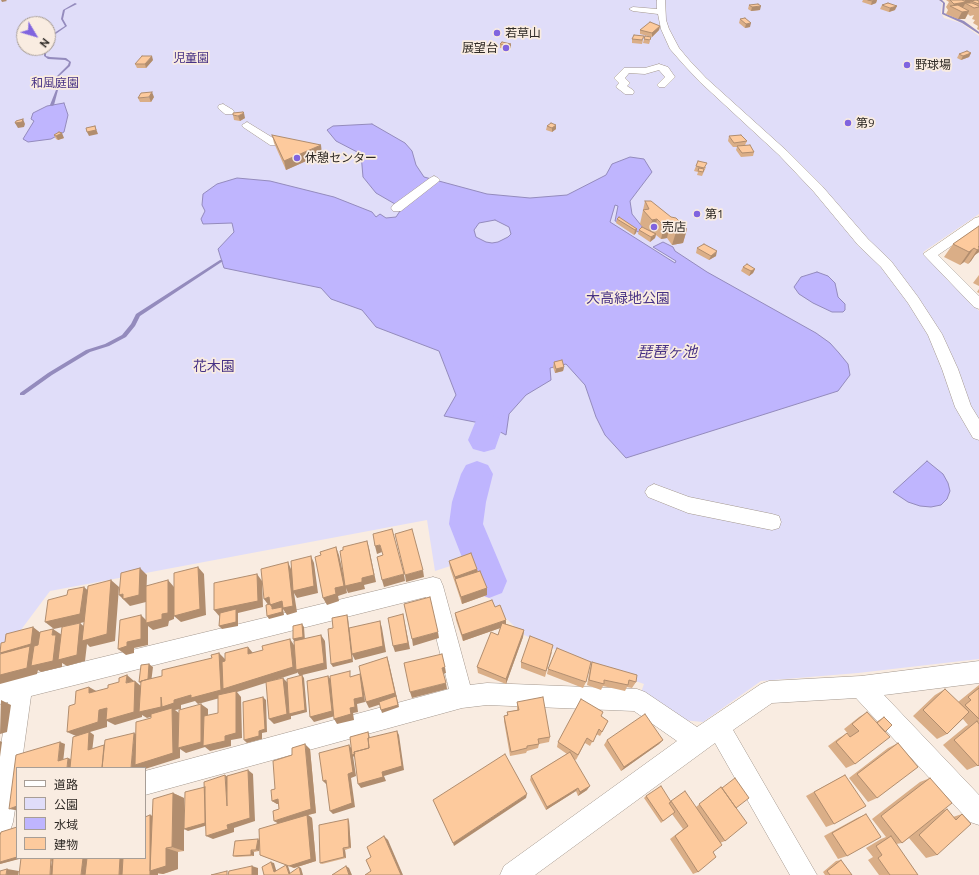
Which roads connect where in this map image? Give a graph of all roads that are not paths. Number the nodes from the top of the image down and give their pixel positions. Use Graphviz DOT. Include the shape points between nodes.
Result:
graph roads {
  1 [pos="661,6"];
  2 [pos="633,9"];
  3 [pos="644,80"];
  4 [pos="630,92"];
  5 [pos="247,125"];
  6 [pos="274,143"];
  7 [pos="434,180"];
  8 [pos="397,208"];
  9 [pos="979,221"];
  10 [pos="979,304"];
  11 [pos="979,433"];
  12 [pos="654,492"];
  13 [pos="772,522"];
  14 [pos="979,672"];
  15 [pos="861,687"];
  16 [pos="11,691"];
  17 [pos="462,697"];
  18 [pos="718,726"];
  19 [pos="697,741"];
  20 [pos="146,783"];
  21 [pos="979,813"];
  22 [pos="6,821"];
  23 [pos="513,875"];
  24 [pos="804,875"];
  1 -- 2 [label="street"];
  1 -- 11 [label="street" via="662,20 670,41 687,63 818,189 873,254 886,264 913,300 935,334 963,407"];
  3 -- 4 [label="street" via="665,85 670,77 665,69 659,66 646,71 627,70 619,78 626,83 621,87"];
  5 -- 6 [label="street"];
  7 -- 8 [label="street"];
  9 -- 10 [label="street" via="930,254"];
  12 -- 13 [label="street" via="688,505"];
  14 -- 15 [label="street"];
  15 -- 18 [label="street" via="769,692"];
  15 -- 21 [label="street"];
  16 -- 17 [label="street" via="433,586"];
  16 -- 22 [label="street"];
  17 -- 19 [label="street" via="487,694 637,700"];
  17 -- 20 [label="street"];
  18 -- 19 [label="street"];
  18 -- 24 [label="street"];
  19 -- 23 [label="street"];
}
